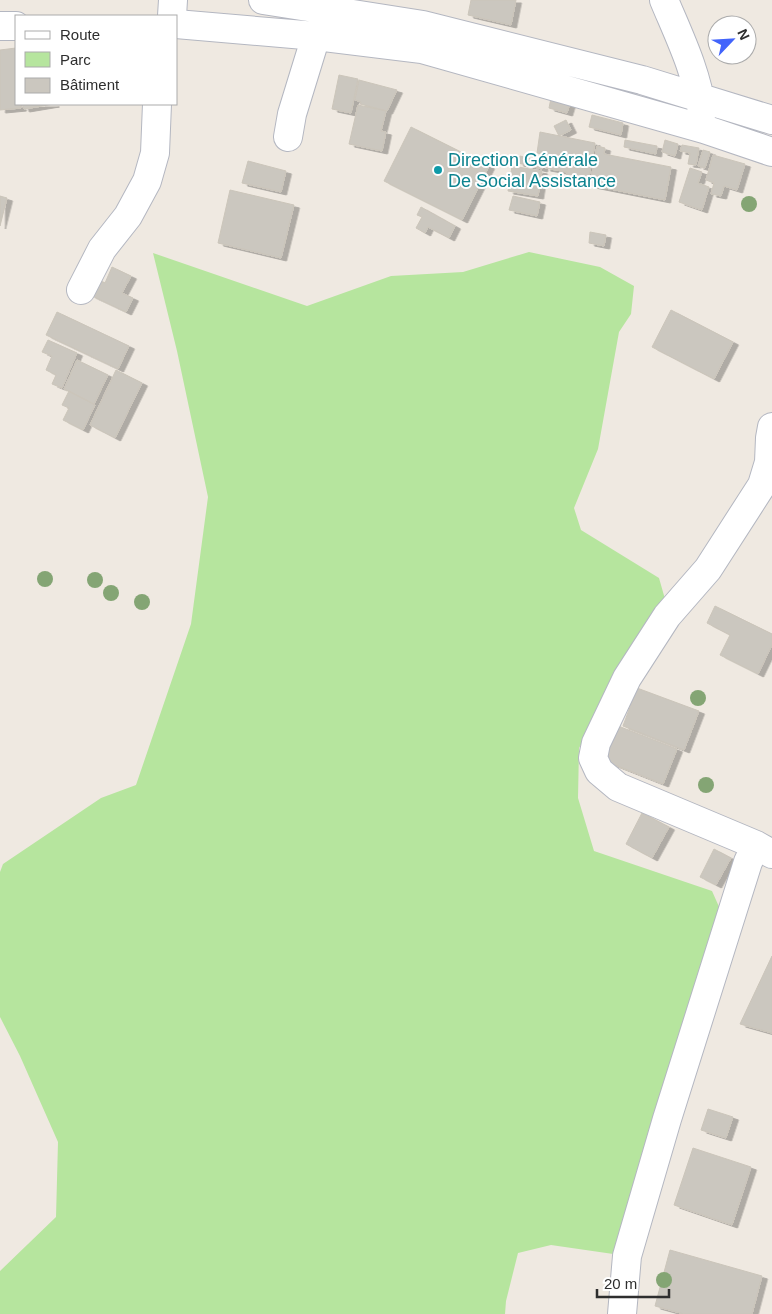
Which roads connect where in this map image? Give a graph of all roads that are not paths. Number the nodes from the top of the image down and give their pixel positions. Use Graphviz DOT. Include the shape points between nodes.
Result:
graph roads {
  1 [pos="173,0"];
  2 [pos="263,0"];
  3 [pos="664,0"];
  4 [pos="172,15"];
  5 [pos="178,24"];
  6 [pos="0,26"];
  7 [pos="15,26"];
  8 [pos="316,36"];
  9 [pos="700,97"];
  10 [pos="157,105"];
  11 [pos="772,120"];
  12 [pos="704,129"];
  13 [pos="288,137"];
  14 [pos="772,152"];
  15 [pos="81,290"];
  16 [pos="772,427"];
  17 [pos="764,850"];
  18 [pos="622,1314"];
  1 -- 4 [label="street"];
  2 -- 9 [label="street" via="423,25"];
  3 -- 9 [label="street" via="686,52"];
  5 -- 8 [label="street"];
  6 -- 7 [label="street"];
  8 -- 12 [label="street" via="422,49"];
  8 -- 13 [label="street"];
  9 -- 11 [label="street"];
  9 -- 12 [label="street"];
  10 -- 15 [label="street" via="155,152 147,181 128,216 102,249"];
  12 -- 14 [label="street"];
  16 -- 17 [label="street" via="769,462 762,485 708,568 667,616 627,678 596,743 593,758 599,771 618,787"];
  17 -- 18 [label="street" via="748,862 667,1119 627,1256"];
}
